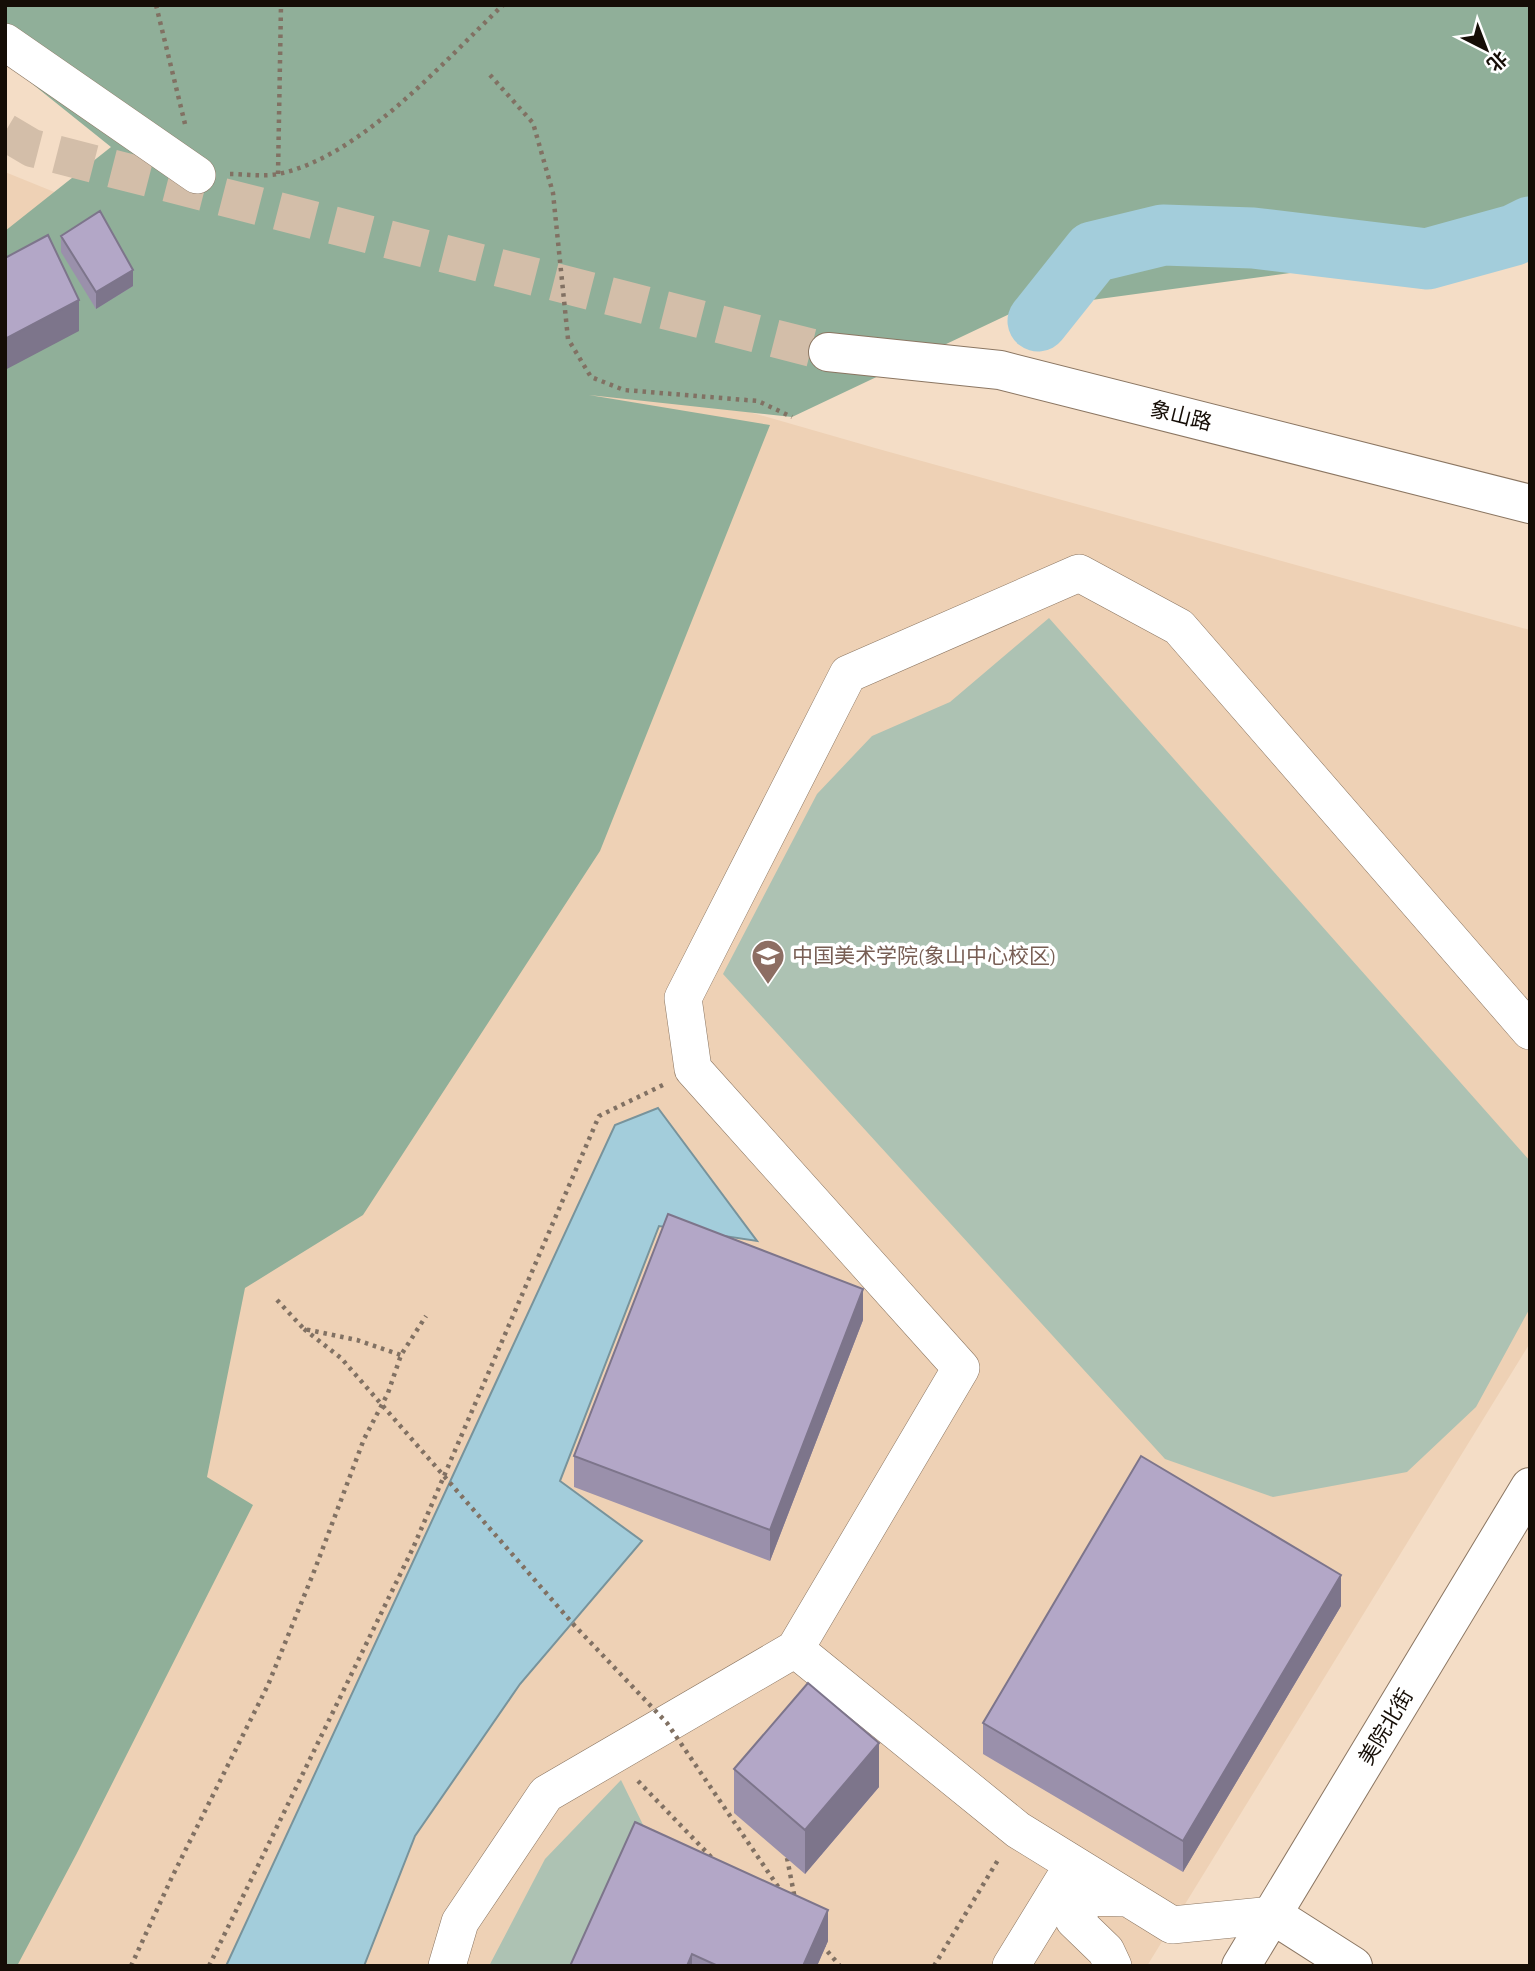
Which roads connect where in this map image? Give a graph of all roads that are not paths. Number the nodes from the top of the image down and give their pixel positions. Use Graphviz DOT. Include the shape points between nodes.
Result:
graph roads {
  1 [pos="5,42"];
  2 [pos="197,175"];
  3 [pos="828,352"];
  4 [pos="1530,505"];
  5 [pos="1530,1031"];
  6 [pos="1530,1487"];
  7 [pos="795,1649"];
  8 [pos="1073,1865"];
  9 [pos="1127,1898"];
  10 [pos="1273,1915"];
  11 [pos="447,1966"];
  12 [pos="1011,1966"];
  13 [pos="1113,1966"];
  14 [pos="1241,1966"];
  15 [pos="1353,1966"];
  1 -- 2 [label="street"];
  3 -- 4 [label="main road, 象山路" via="1000,370"];
  5 -- 7 [label="street" via="1179,627 1079,573 848,674 683,998 694,1069 961,1368"];
  6 -- 10 [label="main road, 美院北街"];
  7 -- 8 [label="street" via="1018,1830"];
  7 -- 11 [label="street" via="546,1794 460,1922"];
  8 -- 9 [label="street"];
  8 -- 12 [label="street"];
  9 -- 10 [label="street" via="1172,1925"];
  9 -- 13 [label="street" via="1088,1897 1074,1920 1106,1951"];
  10 -- 14 [label="main road, 美院北街"];
  10 -- 15 [label="main road"];
}
